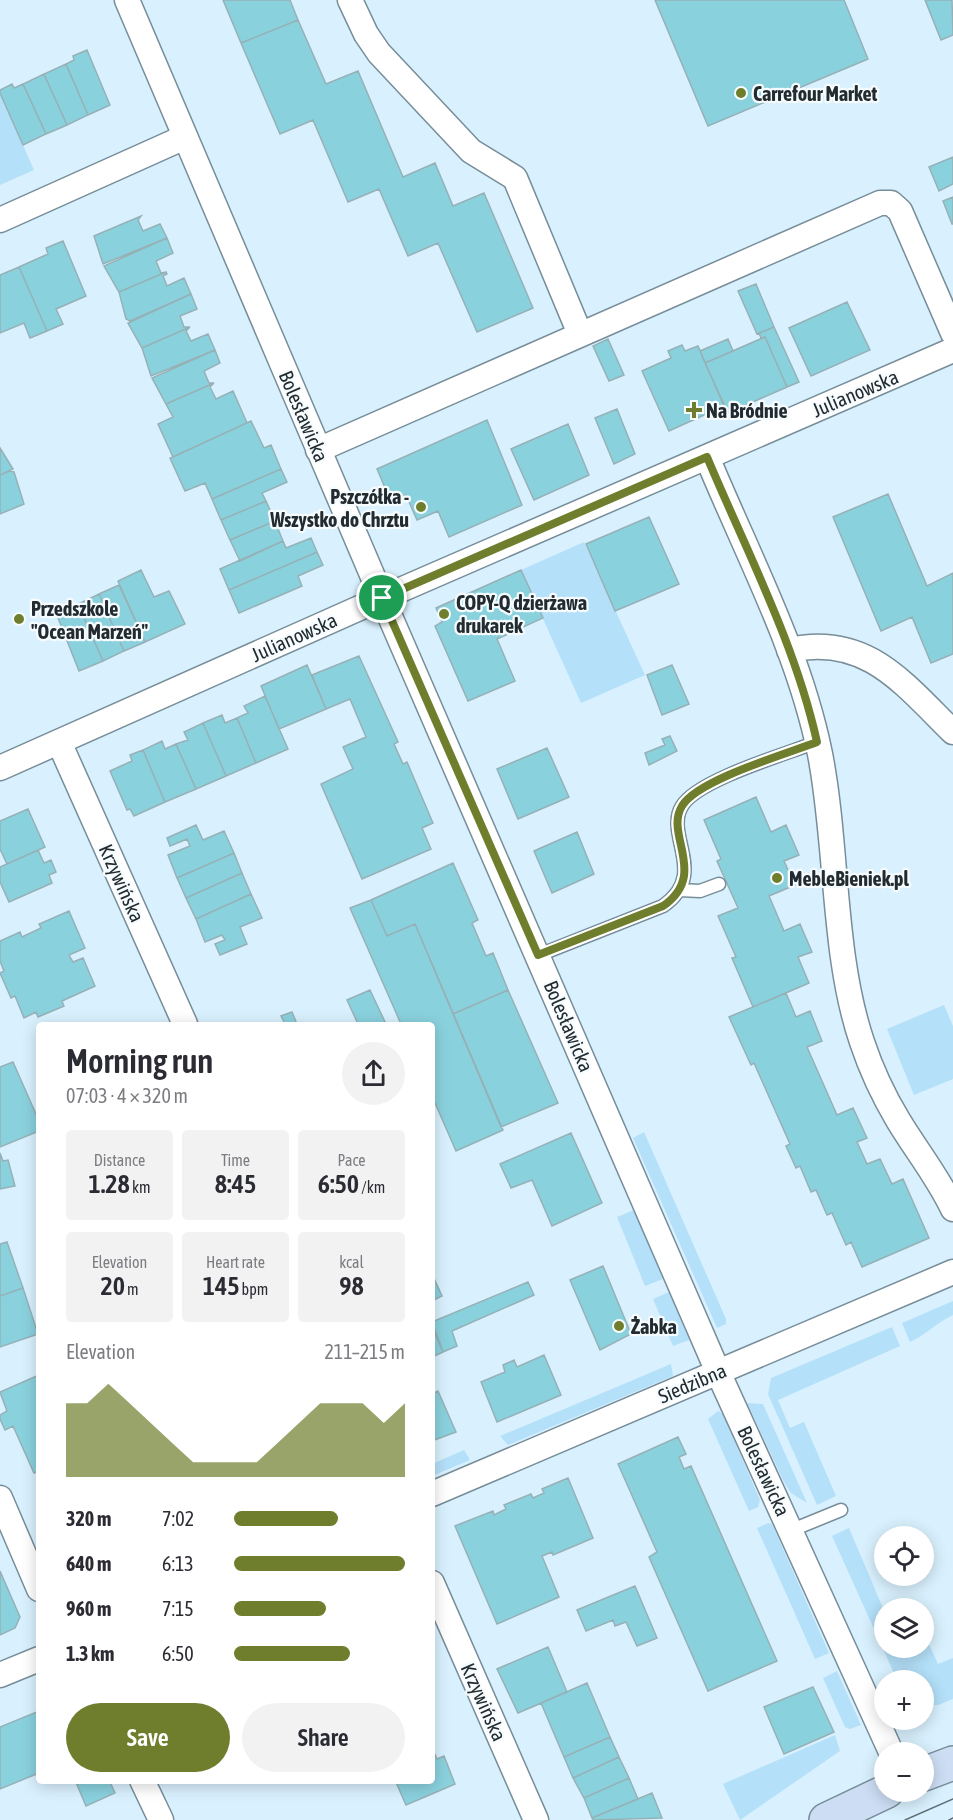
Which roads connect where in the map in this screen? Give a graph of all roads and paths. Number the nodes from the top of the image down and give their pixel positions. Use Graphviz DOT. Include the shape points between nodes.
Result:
graph roads {
  1 [pos="127,0"];
  2 [pos="350,0"];
  3 [pos="185,137"];
  4 [pos="0,220"];
  5 [pos="953,333"];
  6 [pos="580,334"];
  7 [pos="953,350"];
  8 [pos="318,450"];
  9 [pos="707,457"];
  10 [pos="382,598"];
  11 [pos="789,650"];
  12 [pos="953,732"];
  13 [pos="59,742"];
  14 [pos="817,742"];
  15 [pos="0,768"];
  16 [pos="719,884"];
  17 [pos="681,890"];
  18 [pos="538,955"];
  19 [pos="184,1022"];
  20 [pos="953,1209"];
  21 [pos="953,1272"];
  22 [pos="718,1372"];
  23 [pos="435,1493"];
  24 [pos="0,1498"];
  25 [pos="841,1510"];
  26 [pos="792,1530"];
  27 [pos="36,1582"];
  28 [pos="435,1590"];
  29 [pos="36,1660"];
  30 [pos="0,1675"];
  31 [pos="887,1742"];
  32 [pos="953,1763"];
  33 [pos="934,1770"];
  34 [pos="144,1784"];
  35 [pos="874,1797"];
  36 [pos="160,1820"];
  37 [pos="536,1820"];
  38 [pos="826,1820"];
  1 -- 3 [label="street, Bolesławicka"];
  2 -- 6 [label="street" via="379,53 471,151 515,178"];
  3 -- 4 [label="street"];
  3 -- 8 [label="street, Bolesławicka"];
  5 -- 6 [label="street" via="900,211 883,202"];
  6 -- 8 [label="street"];
  7 -- 9 [label="street, Julianowska"];
  8 -- 10 [label="street, Bolesławicka"];
  9 -- 10 [label="street, Julianowska"];
  9 -- 11 [label="street"];
  10 -- 13 [label="street, Julianowska"];
  10 -- 18 [label="street, Bolesławicka"];
  11 -- 12 [label="street" via="832,647 869,657 897,677"];
  11 -- 14 [label="street"];
  13 -- 15 [label="street, Julianowska"];
  13 -- 19 [label="street, Krzywińska"];
  14 -- 17 [label="lane" via="708,784 686,800 678,820 684,879"];
  14 -- 20 [label="street" via="849,990 861,1040 888,1102"];
  16 -- 17 [label="lane" via="700,891"];
  17 -- 18 [label="lane" via="663,906"];
  18 -- 22 [label="street, Bolesławicka"];
  21 -- 22 [label="street, Siedzibna"];
  22 -- 23 [label="street, Siedzibna"];
  22 -- 26 [label="street, Bolesławicka"];
  24 -- 27 [label="street"];
  25 -- 26 [label="lane"];
  26 -- 31 [label="street, Bolesławicka"];
  28 -- 37 [label="street, Krzywińska"];
  29 -- 30 [label="street"];
  32 -- 33 [label="street"];
  34 -- 36 [label="street"];
  35 -- 38 [label="street"];
}
